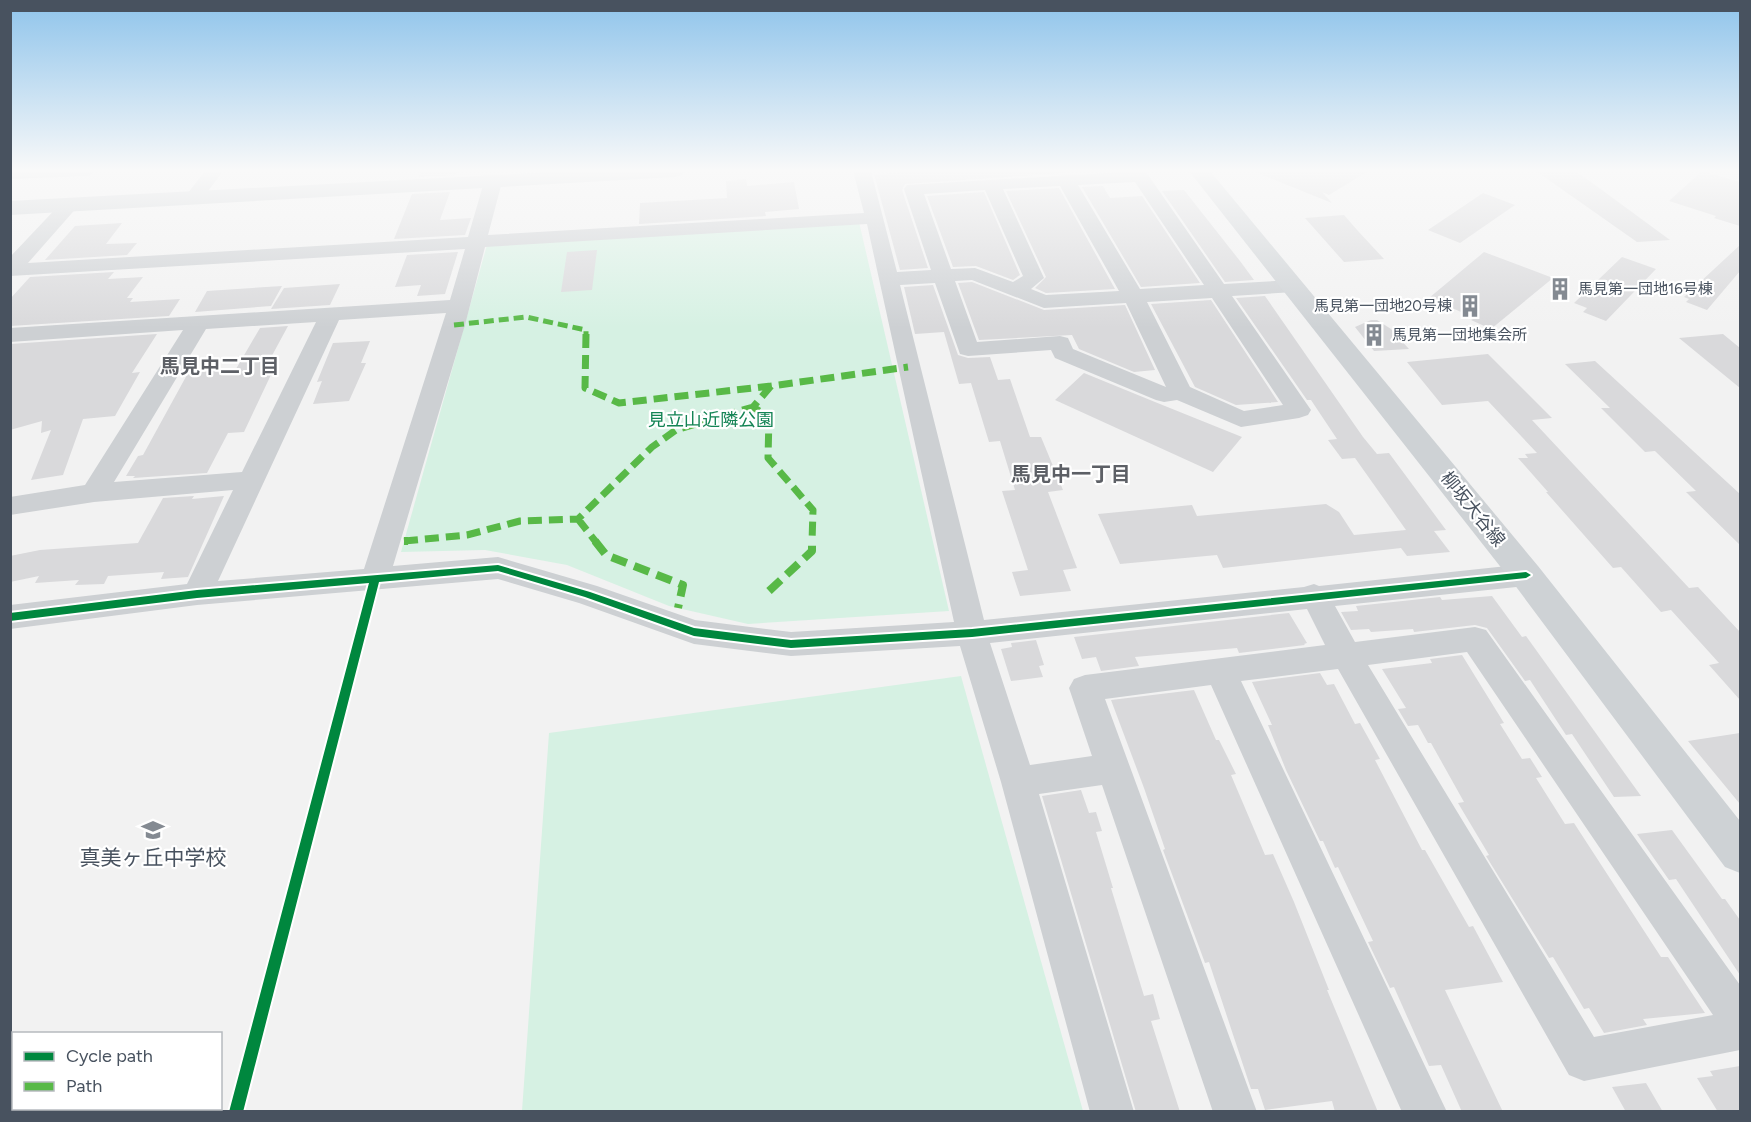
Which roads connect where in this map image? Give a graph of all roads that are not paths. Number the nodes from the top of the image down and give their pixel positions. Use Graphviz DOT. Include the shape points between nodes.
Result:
graph roads {
  1 [pos="53,223"];
  2 [pos="482,223"];
  3 [pos="786,223"];
  4 [pos="876,223"];
  5 [pos="925,223"];
  6 [pos="1009,223"];
  7 [pos="1091,223"];
  8 [pos="1173,223"];
  9 [pos="1242,223"];
  10 [pos="477,242"];
  11 [pos="10,270"];
  12 [pos="943,275"];
  13 [pos="890,279"];
  14 [pos="1294,286"];
  15 [pos="1015,290"];
  16 [pos="1220,290"];
  17 [pos="1132,296"];
  18 [pos="1044,302"];
  19 [pos="458,306"];
  20 [pos="331,314"];
  21 [pos="199,323"];
  22 [pos="10,335"];
  23 [pos="1060,343"];
  24 [pos="1179,392"];
  25 [pos="250,480"];
  26 [pos="94,493"];
  27 [pos="10,506"];
  28 [pos="1526,574"];
  29 [pos="375,578"];
  30 [pos="197,594"];
  31 [pos="1314,595"];
  32 [pos="10,617"];
  33 [pos="972,633"];
  34 [pos="1346,655"];
  35 [pos="1220,671"];
  36 [pos="1114,768"];
  37 [pos="1018,782"];
  38 [pos="1740,853"];
  39 [pos="1740,1019"];
  40 [pos="1740,1030"];
  41 [pos="1112,1112"];
  42 [pos="1235,1112"];
  43 [pos="1425,1112"];
  1 -- 11 [label="street"];
  2 -- 10 [label="street"];
  3 -- 10 [label="street"];
  4 -- 13 [label="street"];
  5 -- 12 [label="street"];
  6 -- 15 [label="street" via="1034,278"];
  7 -- 17 [label="street"];
  8 -- 16 [label="street"];
  9 -- 14 [label="street, 柳坂大谷線"];
  10 -- 11 [label="street"];
  10 -- 19 [label="street"];
  12 -- 13 [label="street"];
  12 -- 15 [label="street" via="975,274"];
  12 -- 23 [label="street" via="968,349"];
  13 -- 33 [label="street"];
  14 -- 16 [label="street"];
  14 -- 28 [label="street, 柳坂大谷線"];
  15 -- 18 [label="street"];
  16 -- 17 [label="street"];
  16 -- 24 [label="street" via="1299,410 1241,419"];
  17 -- 18 [label="street"];
  17 -- 24 [label="street"];
  18 -- 23 [label="street"];
  19 -- 20 [label="street"];
  19 -- 29 [label="street"];
  20 -- 21 [label="street"];
  20 -- 25 [label="street"];
  21 -- 22 [label="street"];
  21 -- 26 [label="street"];
  23 -- 24 [label="street" via="1063,353 1164,395"];
  25 -- 26 [label="street"];
  25 -- 30 [label="street"];
  26 -- 27 [label="street"];
  28 -- 31 [label="street"];
  28 -- 38 [label="street, 柳坂大谷線"];
  29 -- 30 [label="street"];
  29 -- 33 [label="street" via="498,568 694,632 791,644"];
  30 -- 32 [label="street"];
  31 -- 33 [label="street"];
  31 -- 34 [label="street"];
  33 -- 37 [label="street"];
  34 -- 35 [label="street"];
  34 -- 39 [label="street" via="1474,639"];
  34 -- 40 [label="street" via="1584,1059"];
  35 -- 36 [label="street" via="1085,688"];
  35 -- 43 [label="street"];
  36 -- 37 [label="street"];
  36 -- 42 [label="street"];
  37 -- 41 [label="street"];
}
